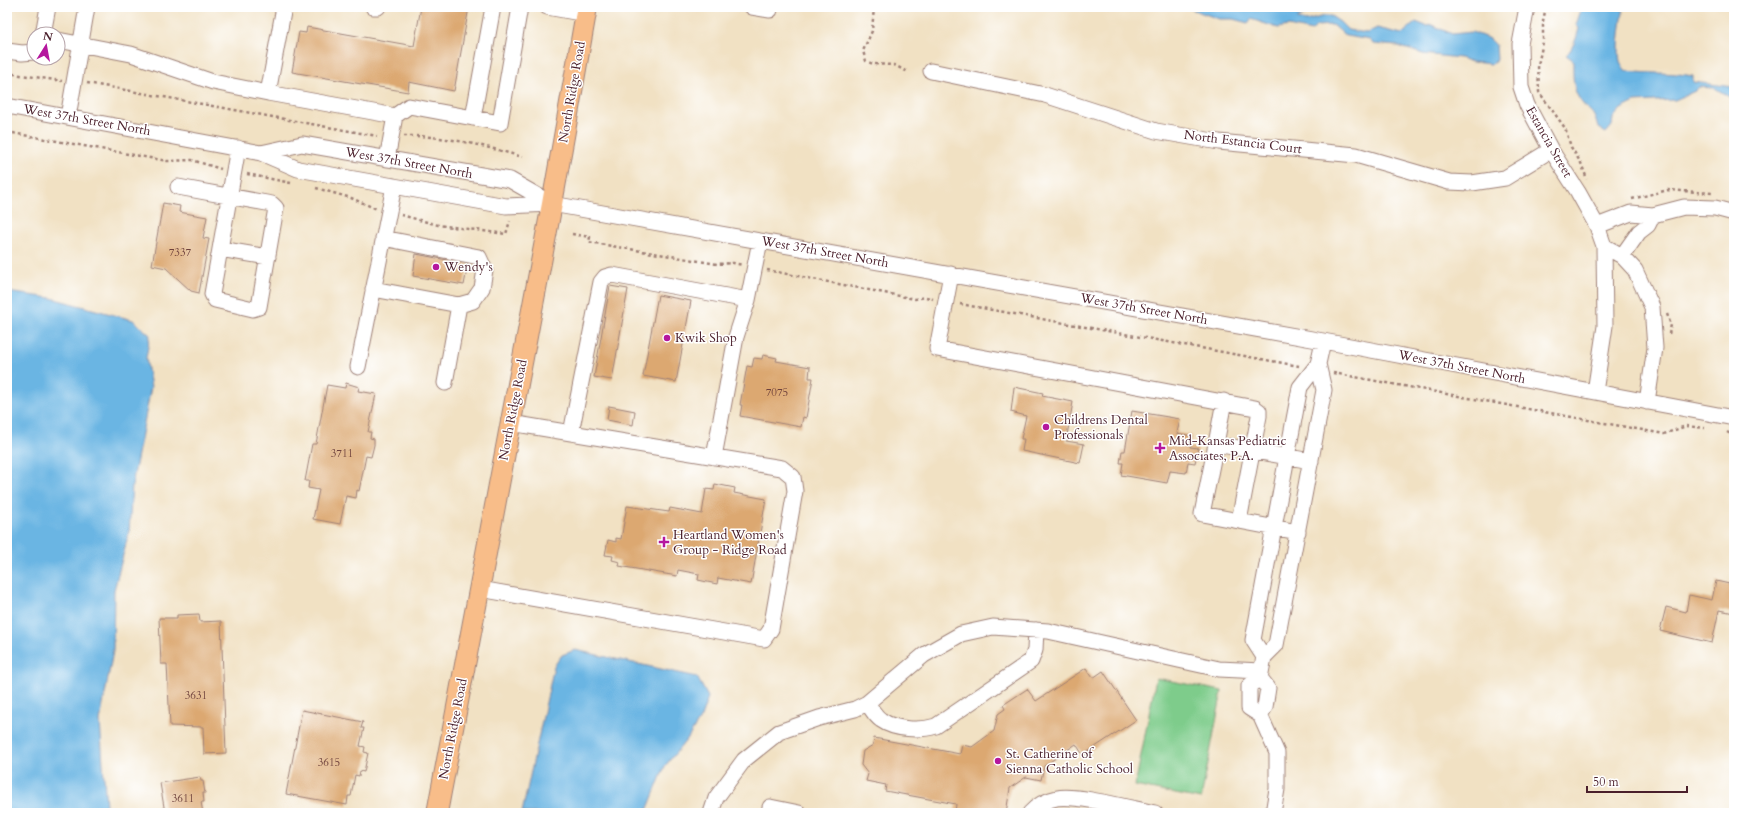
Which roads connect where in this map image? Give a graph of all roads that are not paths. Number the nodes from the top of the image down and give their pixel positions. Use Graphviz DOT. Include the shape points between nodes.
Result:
graph roads {
  1 [pos="48,7"];
  2 [pos="87,7"];
  3 [pos="284,7"];
  4 [pos="373,7"];
  5 [pos="378,7"];
  6 [pos="493,7"];
  7 [pos="520,7"];
  8 [pos="547,7"];
  9 [pos="752,7"];
  10 [pos="770,7"];
  11 [pos="1528,7"];
  12 [pos="587,11"];
  13 [pos="44,26"];
  14 [pos="66,42"];
  15 [pos="80,45"];
  16 [pos="7,50"];
  17 [pos="26,53"];
  18 [pos="931,71"];
  19 [pos="268,93"];
  20 [pos="7,106"];
  21 [pos="395,116"];
  22 [pos="68,117"];
  23 [pos="474,118"];
  24 [pos="238,148"];
  25 [pos="1551,150"];
  26 [pos="261,153"];
  27 [pos="387,159"];
  28 [pos="394,186"];
  29 [pos="178,187"];
  30 [pos="230,196"];
  31 [pos="552,204"];
  32 [pos="1734,213"];
  33 [pos="1653,215"];
  34 [pos="1597,226"];
  35 [pos="383,238"];
  36 [pos="760,240"];
  37 [pos="1604,246"];
  38 [pos="220,249"];
  39 [pos="1622,256"];
  40 [pos="268,258"];
  41 [pos="951,274"];
  42 [pos="373,289"];
  43 [pos="748,300"];
  44 [pos="459,305"];
  45 [pos="1323,341"];
  46 [pos="358,367"];
  47 [pos="1318,368"];
  48 [pos="445,383"];
  49 [pos="1595,392"];
  50 [pos="1224,401"];
  51 [pos="1647,402"];
  52 [pos="511,423"];
  53 [pos="1730,425"];
  54 [pos="571,433"];
  55 [pos="1216,444"];
  56 [pos="1253,451"];
  57 [pos="714,457"];
  58 [pos="1288,457"];
  59 [pos="1311,461"];
  60 [pos="1239,521"];
  61 [pos="1274,527"];
  62 [pos="1298,532"];
  63 [pos="1264,584"];
  64 [pos="1288,588"];
  65 [pos="480,589"];
  66 [pos="1036,630"];
  67 [pos="1262,669"];
  68 [pos="867,703"];
  69 [pos="437,813"];
  70 [pos="711,813"];
  71 [pos="769,813"];
  72 [pos="798,813"];
  73 [pos="1030,813"];
  74 [pos="1155,813"];
  75 [pos="1273,813"];
  1 -- 13 [label="street"];
  2 -- 15 [label="street"];
  3 -- 19 [label="street"];
  4 -- 5 [label="street"];
  6 -- 23 [label="street"];
  7 -- 23 [label="street" via="500,123"];
  8 -- 12 [label="street"];
  9 -- 10 [label="street" via="770,10"];
  11 -- 25 [label="street, Estancia Street" via="1520,44 1522,87 1527,105"];
  12 -- 31 [label="main road, North Ridge Road"];
  14 -- 15 [label="street"];
  15 -- 19 [label="street" via="131,54 213,82"];
  15 -- 22 [label="street"];
  16 -- 17 [label="street"];
  18 -- 25 [label="street, North Estancia Court" via="1044,95 1156,131 1219,142 1356,155 1450,182 1472,183 1505,178"];
  19 -- 21 [label="street"];
  20 -- 22 [label="street, West 37th Street North"];
  21 -- 23 [label="street" via="410,106"];
  21 -- 27 [label="street"];
  22 -- 24 [label="street, West 37th Street North"];
  24 -- 26 [label="street, West 37th Street North"];
  24 -- 30 [label="street"];
  25 -- 34 [label="street, Estancia Street"];
  26 -- 27 [label="street, West 37th Street North" via="302,144"];
  26 -- 28 [label="street, West 37th Street North" via="298,169"];
  27 -- 31 [label="street, West 37th Street North" via="510,180"];
  28 -- 31 [label="street, West 37th Street North" via="506,206"];
  28 -- 35 [label="street"];
  29 -- 30 [label="street"];
  30 -- 38 [label="street"];
  30 -- 40 [label="street" via="272,204 276,208"];
  31 -- 36 [label="street, West 37th Street North"];
  31 -- 52 [label="main road, North Ridge Road"];
  32 -- 33 [label="street" via="1715,208 1684,207"];
  33 -- 34 [label="street" via="1631,213"];
  33 -- 39 [label="street" via="1648,226 1639,232"];
  34 -- 37 [label="street, Estancia Street"];
  35 -- 42 [label="street"];
  35 -- 44 [label="street" via="478,257 485,270 482,288 473,301"];
  36 -- 41 [label="street, West 37th Street North"];
  36 -- 43 [label="street"];
  37 -- 39 [label="street"];
  37 -- 49 [label="street, Estancia Street" via="1605,326"];
  38 -- 40 [label="street"];
  38 -- 40 [label="street" via="212,294 215,300 253,309 259,307"];
  39 -- 51 [label="street" via="1639,276 1652,307 1655,348"];
  41 -- 45 [label="street, West 37th Street North"];
  41 -- 50 [label="street" via="937,349"];
  42 -- 44 [label="street"];
  42 -- 46 [label="street"];
  43 -- 54 [label="street" via="612,275 605,277 601,282"];
  43 -- 57 [label="street" via="736,337"];
  44 -- 48 [label="street"];
  45 -- 47 [label="street"];
  45 -- 49 [label="street, West 37th Street North"];
  47 -- 58 [label="street" via="1300,387"];
  47 -- 59 [label="street" via="1324,390"];
  49 -- 51 [label="street, West 37th Street North"];
  50 -- 55 [label="street"];
  50 -- 56 [label="street" via="1251,406 1259,411"];
  51 -- 53 [label="street, West 37th Street North"];
  52 -- 54 [label="street"];
  52 -- 65 [label="main road, North Ridge Road"];
  54 -- 57 [label="street"];
  55 -- 56 [label="street"];
  55 -- 60 [label="street" via="1202,514"];
  56 -- 58 [label="street"];
  56 -- 60 [label="street"];
  57 -- 65 [label="street" via="782,468 793,477 795,491 775,608 771,629 764,639"];
  58 -- 59 [label="street"];
  58 -- 61 [label="street"];
  59 -- 62 [label="street"];
  60 -- 61 [label="street"];
  61 -- 62 [label="street"];
  61 -- 63 [label="street"];
  62 -- 64 [label="street"];
  63 -- 64 [label="street"];
  63 -- 67 [label="street" via="1253,640"];
  64 -- 67 [label="street" via="1276,645"];
  65 -- 69 [label="main road, North Ridge Road"];
  66 -- 67 [label="street" via="1219,669"];
  66 -- 68 [label="street" via="993,627 961,634 924,655"];
  66 -- 68 [label="street" via="1035,650 1031,662 936,726 923,730 889,724 880,719"];
  67 -- 75 [label="street" via="1268,688 1265,707 1260,715 1277,753 1278,789"];
  68 -- 70 [label="street" via="779,732 744,760 716,798"];
  71 -- 72 [label="street" via="770,806"];
  73 -- 74 [label="street" via="1044,802 1058,798 1072,798"];
}
